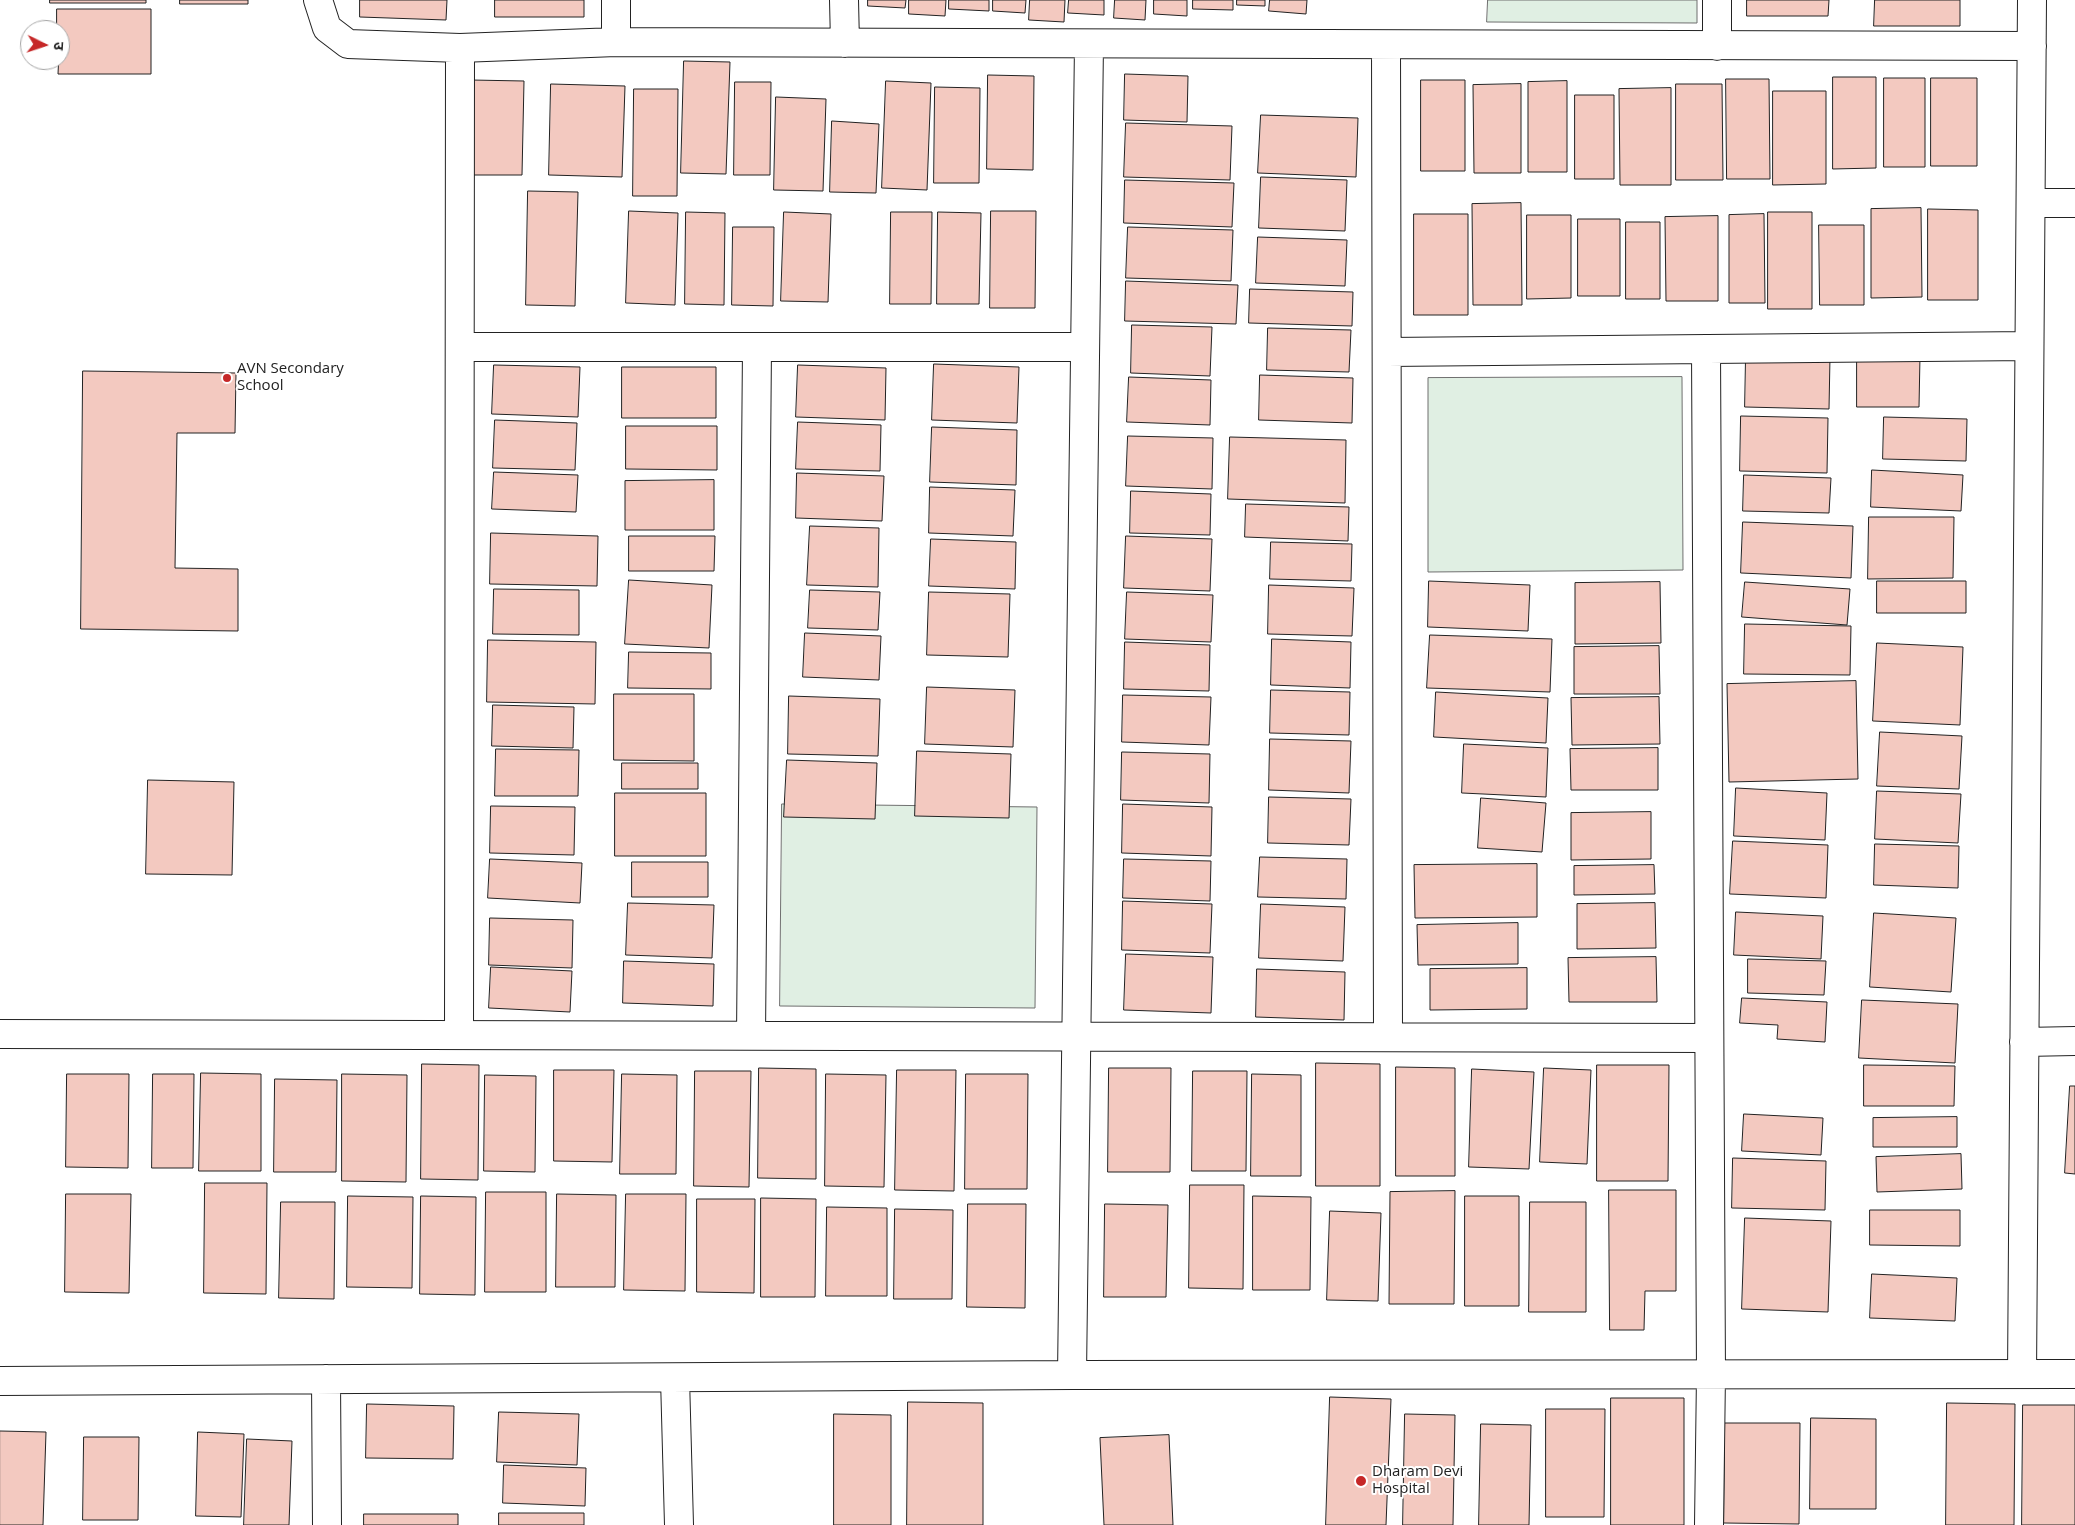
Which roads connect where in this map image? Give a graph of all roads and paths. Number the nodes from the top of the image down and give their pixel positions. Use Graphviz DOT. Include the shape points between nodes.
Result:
graph roads {
  1 [pos="318,0"];
  2 [pos="616,0"];
  3 [pos="844,0"];
  4 [pos="1717,0"];
  5 [pos="2032,0"];
  6 [pos="616,42"];
  7 [pos="845,43"];
  8 [pos="1090,44"];
  9 [pos="1386,45"];
  10 [pos="1717,46"];
  11 [pos="2032,46"];
  12 [pos="460,48"];
  13 [pos="2031,202"];
  14 [pos="2075,203"];
  15 [pos="2029,346"];
  16 [pos="460,347"];
  17 [pos="757,347"];
  18 [pos="1085,348"];
  19 [pos="1706,349"];
  20 [pos="1387,352"];
  21 [pos="0,1034"];
  22 [pos="459,1035"];
  23 [pos="751,1036"];
  24 [pos="1076,1036"];
  25 [pos="1388,1037"];
  26 [pos="1709,1038"];
  27 [pos="2075,1041"];
  28 [pos="2024,1042"];
  29 [pos="1711,1374"];
  30 [pos="2022,1374"];
  31 [pos="2075,1374"];
  32 [pos="1072,1375"];
  33 [pos="675,1378"];
  34 [pos="326,1379"];
  35 [pos="0,1381"];
  36 [pos="327,1525"];
  37 [pos="679,1525"];
  38 [pos="1709,1525"];
  1 -- 12 [label="street" via="326,28 348,44"];
  2 -- 6 [label="street"];
  3 -- 7 [label="street"];
  4 -- 10 [label="street"];
  5 -- 11 [label="street"];
  6 -- 7 [label="street"];
  6 -- 12 [label="street"];
  7 -- 8 [label="street"];
  8 -- 9 [label="street"];
  8 -- 18 [label="street"];
  9 -- 10 [label="street"];
  9 -- 20 [label="street"];
  10 -- 11 [label="street"];
  11 -- 13 [label="street"];
  12 -- 16 [label="street"];
  13 -- 14 [label="street"];
  13 -- 15 [label="street"];
  15 -- 19 [label="street"];
  15 -- 28 [label="street"];
  16 -- 17 [label="street"];
  16 -- 22 [label="street"];
  17 -- 18 [label="street"];
  17 -- 23 [label="street"];
  18 -- 24 [label="street"];
  19 -- 20 [label="street"];
  19 -- 26 [label="street"];
  20 -- 25 [label="street"];
  21 -- 22 [label="street"];
  22 -- 23 [label="street"];
  23 -- 24 [label="street"];
  24 -- 25 [label="street"];
  24 -- 32 [label="street"];
  25 -- 26 [label="street"];
  26 -- 29 [label="street"];
  27 -- 28 [label="street"];
  28 -- 30 [label="street"];
  29 -- 30 [label="street"];
  29 -- 32 [label="street"];
  29 -- 38 [label="street"];
  30 -- 31 [label="street"];
  32 -- 33 [label="street"];
  33 -- 34 [label="street"];
  33 -- 37 [label="street"];
  34 -- 35 [label="street"];
  34 -- 36 [label="street"];
}
